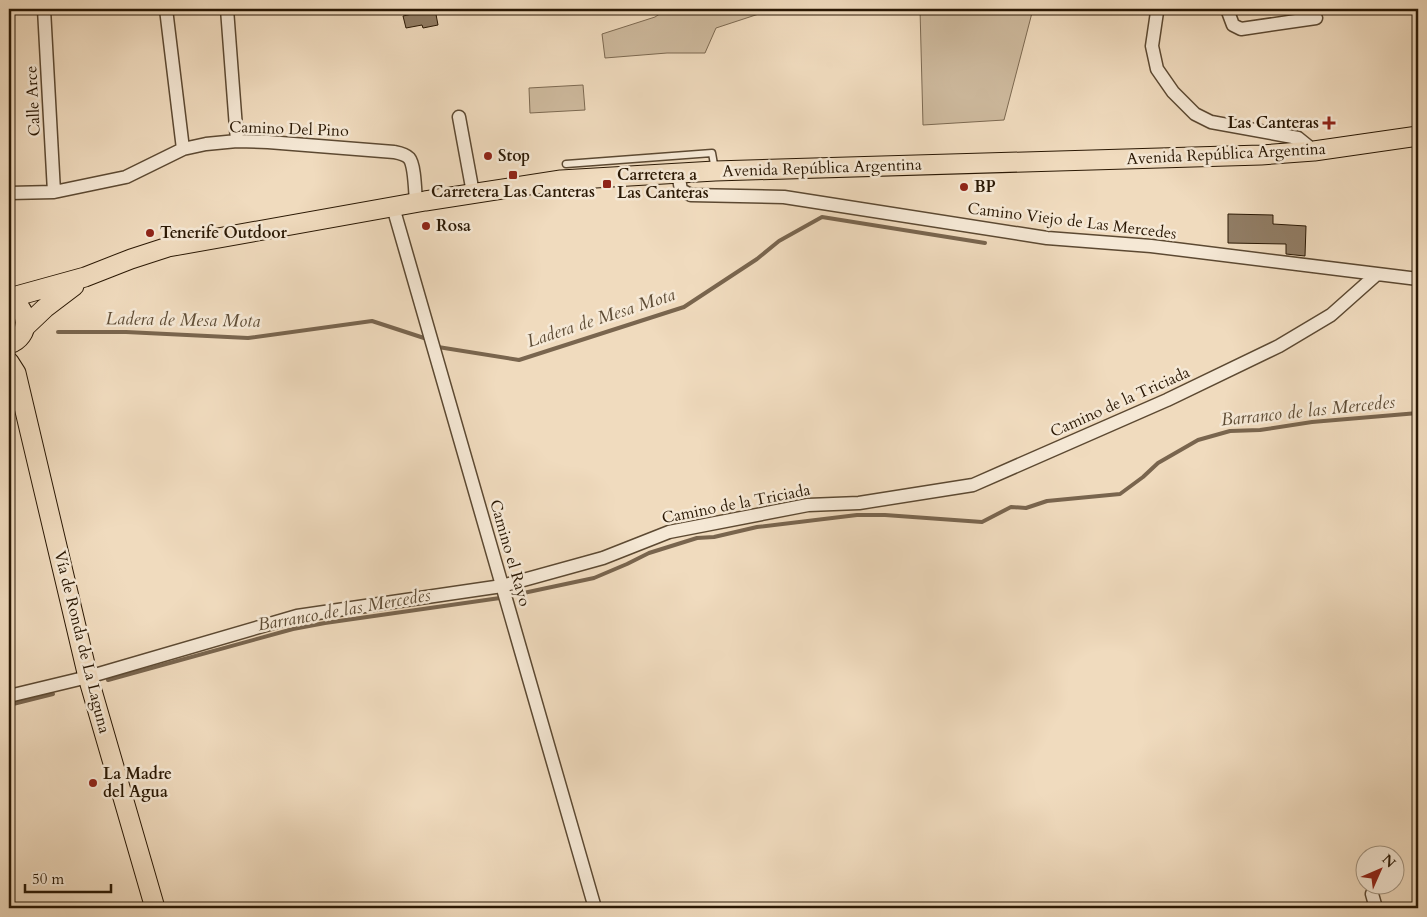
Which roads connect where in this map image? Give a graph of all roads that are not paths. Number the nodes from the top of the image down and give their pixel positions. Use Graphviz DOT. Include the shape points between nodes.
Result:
graph roads {
  1 [pos="44,9"];
  2 [pos="166,9"];
  3 [pos="227,9"];
  4 [pos="1156,9"];
  5 [pos="1226,9"];
  6 [pos="1316,18"];
  7 [pos="459,118"];
  8 [pos="1418,136"];
  9 [pos="237,141"];
  10 [pos="183,149"];
  11 [pos="1314,151"];
  12 [pos="566,164"];
  13 [pos="715,171"];
  14 [pos="678,173"];
  15 [pos="54,192"];
  16 [pos="9,193"];
  17 [pos="473,193"];
  18 [pos="416,202"];
  19 [pos="393,207"];
  20 [pos="1376,275"];
  21 [pos="85,277"];
  22 [pos="1418,279"];
  23 [pos="9,299"];
  24 [pos="18,336"];
  25 [pos="12,367"];
  26 [pos="502,586"];
  27 [pos="88,677"];
  28 [pos="9,696"];
  29 [pos="1372,894"];
  30 [pos="155,908"];
  31 [pos="595,908"];
  32 [pos="1376,908"];
  1 -- 15 [label="street, Calle Arce"];
  2 -- 10 [label="street"];
  3 -- 9 [label="street"];
  4 -- 11 [label="street" via="1152,46 1157,69 1173,92 1195,114 1211,122 1298,138"];
  5 -- 6 [label="street" via="1234,26 1241,29"];
  7 -- 17 [label="street"];
  8 -- 11 [label="main road, Avenida República Argentina"];
  9 -- 10 [label="street, Camino Del Pino"];
  9 -- 18 [label="street, Camino Del Pino" via="403,154 410,159"];
  10 -- 15 [label="street, Camino Del Pino" via="126,177"];
  11 -- 13 [label="main road, Avenida República Argentina"];
  12 -- 13 [label="lane" via="712,153"];
  13 -- 14 [label="main road, Avenida República Argentina"];
  14 -- 17 [label="main road, Avenida República Argentina" via="561,180"];
  14 -- 20 [label="street, Camino Viejo de Las Mercedes" via="681,190 691,195 784,197 1047,238 1151,246"];
  15 -- 16 [label="street, Camino Del Pino"];
  17 -- 18 [label="main road, Avenida República Argentina"];
  18 -- 19 [label="main road, Avenida República Argentina"];
  19 -- 21 [label="main road, Avenida República Argentina" via="168,248"];
  19 -- 26 [label="street, Camino el Rayo"];
  20 -- 22 [label="street, Camino Viejo de Las Mercedes"];
  20 -- 26 [label="street, Camino de la Triciada" via="1331,315 1279,346 1167,400 973,485 859,502 808,505 669,532 603,558"];
  21 -- 23 [label="main road, Avenida República Argentina"];
  21 -- 24 [label="main road, Avenida República Argentina" via="45,308"];
  23 -- 24 [label="main road" via="22,309 25,317"];
  24 -- 25 [label="main road, Vía de Ronda de La Laguna"];
  25 -- 27 [label="main road, Vía de Ronda de La Laguna"];
  26 -- 27 [label="street, Camino de la Triciada" via="297,616"];
  26 -- 31 [label="street, Camino el Rayo"];
  27 -- 28 [label="street, Camino de la Triciada"];
  27 -- 30 [label="main road, Vía de Ronda de La Laguna"];
  29 -- 32 [label="street"];
}
